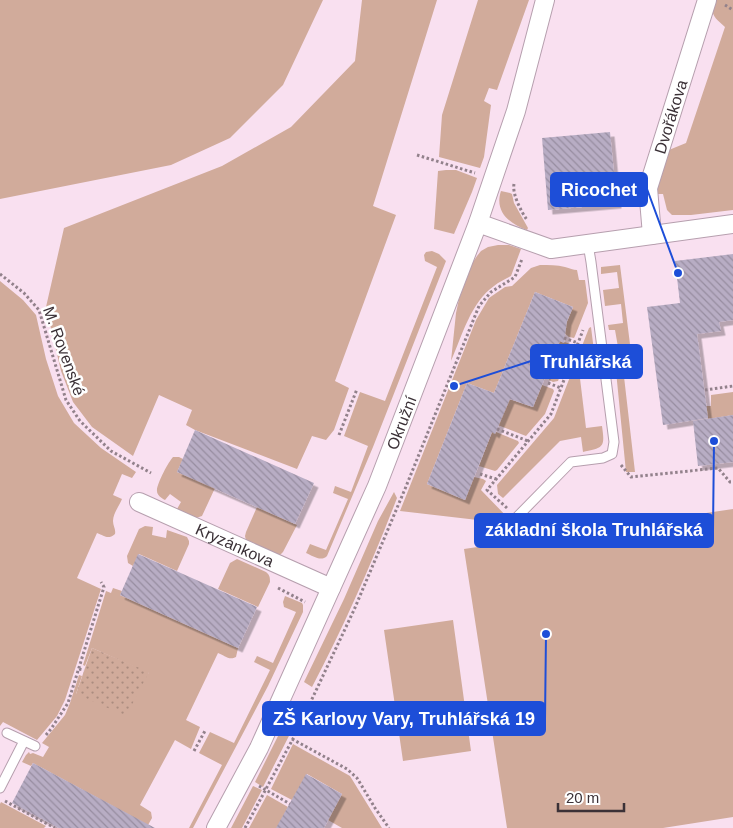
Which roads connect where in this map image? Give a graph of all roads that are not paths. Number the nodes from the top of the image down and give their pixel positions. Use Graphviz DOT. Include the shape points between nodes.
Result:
graph roads {
  1 [pos="545,0"];
  2 [pos="707,0"];
  3 [pos="478,222"];
  4 [pos="733,224"];
  5 [pos="652,235"];
  6 [pos="588,244"];
  7 [pos="139,502"];
  8 [pos="516,517"];
  9 [pos="331,588"];
  10 [pos="7,733"];
  11 [pos="24,741"];
  12 [pos="35,746"];
  13 [pos="0,788"];
  14 [pos="216,828"];
  1 -- 3 [label="street, Okružní" via="516,111"];
  2 -- 5 [label="street, Dvořákova" via="648,188"];
  3 -- 6 [label="street" via="551,249"];
  3 -- 9 [label="street, Okružní" via="377,486"];
  4 -- 5 [label="street"];
  5 -- 6 [label="street"];
  6 -- 8 [label="lane" via="614,442 612,454 571,462"];
  7 -- 9 [label="street, Kryzánkova"];
  9 -- 14 [label="street, Okružní" via="259,748"];
  10 -- 11 [label="lane"];
  11 -- 12 [label="lane"];
  11 -- 13 [label="lane"];
}
